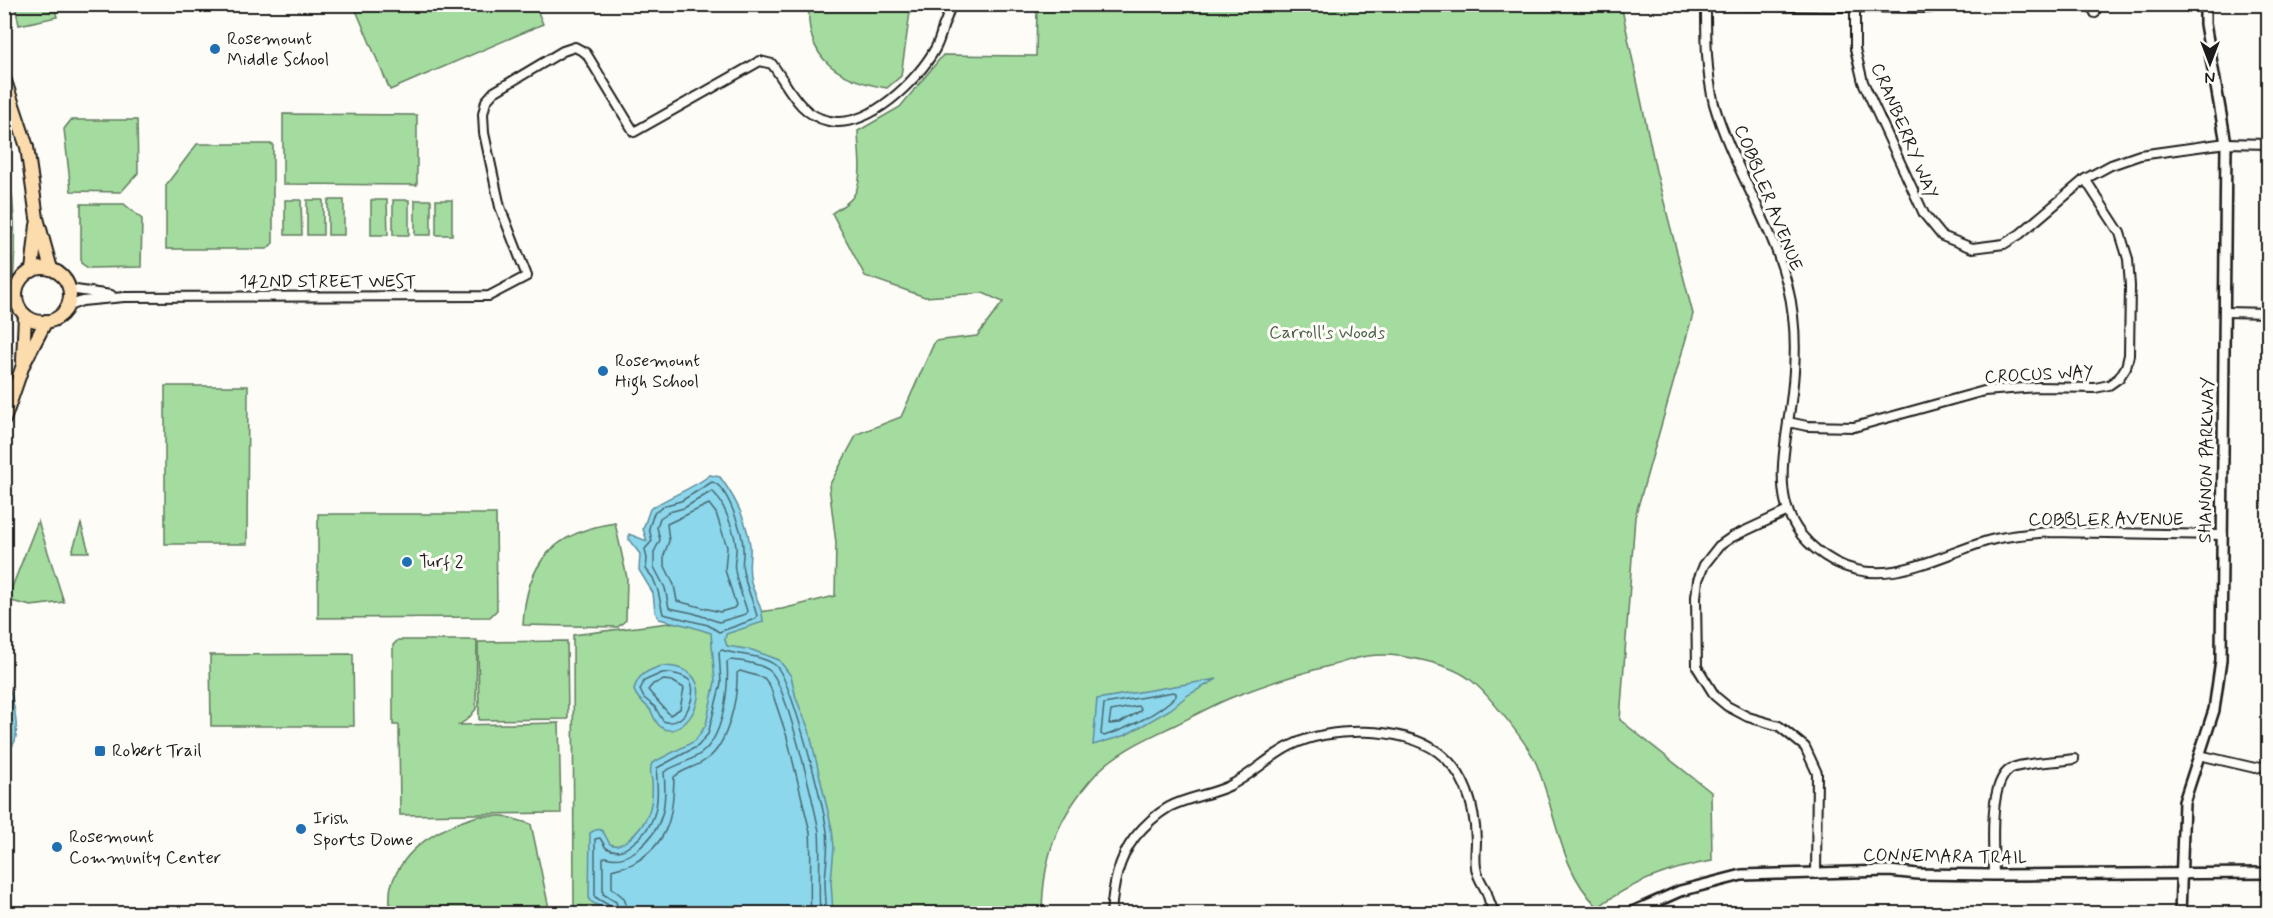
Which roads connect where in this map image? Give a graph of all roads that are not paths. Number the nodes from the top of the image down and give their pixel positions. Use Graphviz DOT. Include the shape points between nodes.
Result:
graph roads {
  1 [pos="950,4"];
  2 [pos="1952,4"];
  3 [pos="2091,4"];
  4 [pos="2205,4"];
  5 [pos="1706,5"];
  6 [pos="1855,8"];
  7 [pos="2096,13"];
  8 [pos="4,78"];
  9 [pos="2226,143"];
  10 [pos="2268,144"];
  11 [pos="2085,179"];
  12 [pos="37,218"];
  13 [pos="51,269"];
  14 [pos="32,271"];
  15 [pos="69,289"];
  16 [pos="124,297"];
  17 [pos="69,306"];
  18 [pos="2226,312"];
  19 [pos="2268,313"];
  20 [pos="25,315"];
  21 [pos="46,321"];
  22 [pos="23,365"];
  23 [pos="4,420"];
  24 [pos="1788,422"];
  25 [pos="1788,512"];
  26 [pos="2223,535"];
  27 [pos="2199,755"];
  28 [pos="2074,759"];
  29 [pos="2268,765"];
  30 [pos="2268,873"];
  31 [pos="1816,874"];
  32 [pos="1994,875"];
  33 [pos="2183,875"];
  34 [pos="1492,912"];
  35 [pos="1111,914"];
  36 [pos="1628,914"];
  37 [pos="2180,914"];
  1 -- 16 [label="street, 142ND STREET WEST" via="936,48 910,82 855,120 830,122 806,111 772,64 760,61 634,132 586,53 575,47 494,92 486,101 484,133 500,207 527,276 489,296"];
  2 -- 6 [label="street" via="1928,8"];
  3 -- 7 [label="street"];
  4 -- 9 [label="street, SHANNON PARKWAY"];
  5 -- 6 [label="street"];
  5 -- 24 [label="street, COBBLER AVENUE" via="1706,50 1714,102 1786,277 1796,351"];
  6 -- 11 [label="street, CRANBERRY WAY" via="1855,49 1863,82 1923,214 1942,236 1972,248 2004,244"];
  8 -- 12 [label="main road" via="27,147"];
  9 -- 10 [label="street, CRANBERRY WAY"];
  9 -- 11 [label="street, CRANBERRY WAY" via="2140,155"];
  9 -- 18 [label="street, SHANNON PARKWAY"];
  11 -- 24 [label="street, CROCUS WAY" via="2120,234 2128,259 2129,355 2119,378 2095,388 1984,391 1854,427"];
  12 -- 13 [label="main road"];
  12 -- 14 [label="main road"];
  13 -- 14 [label="main road"];
  13 -- 15 [label="main road" via="62,276"];
  14 -- 20 [label="main road" via="21,281 17,293"];
  15 -- 16 [label="street"];
  15 -- 17 [label="main road"];
  16 -- 17 [label="street"];
  17 -- 21 [label="main road" via="60,317"];
  18 -- 19 [label="street"];
  18 -- 26 [label="street, SHANNON PARKWAY"];
  20 -- 21 [label="main road" via="38,322"];
  20 -- 22 [label="main road"];
  21 -- 22 [label="main road"];
  22 -- 23 [label="main road"];
  24 -- 25 [label="street, COBBLER AVENUE" via="1781,480"];
  25 -- 26 [label="street, COBBLER AVENUE" via="1803,536 1823,555 1848,568 1875,573 1906,570 1987,541 2025,534"];
  25 -- 31 [label="street" via="1732,537 1708,558 1696,589 1697,668 1715,696 1727,706 1779,726 1805,747 1817,773"];
  26 -- 27 [label="street, SHANNON PARKWAY" via="2221,660 2214,710"];
  27 -- 29 [label="street" via="2255,768"];
  27 -- 33 [label="street, SHANNON PARKWAY" via="2184,802"];
  28 -- 32 [label="street" via="2012,767 2002,778 1994,800"];
  30 -- 33 [label="street, CONNEMARA TRAIL"];
  31 -- 32 [label="street, CONNEMARA TRAIL" via="1889,871"];
  31 -- 36 [label="street, CONNEMARA TRAIL" via="1742,875 1680,891"];
  32 -- 33 [label="street, CONNEMARA TRAIL"];
  33 -- 37 [label="street, SHANNON PARKWAY"];
  34 -- 35 [label="street" via="1476,871 1475,818 1459,774 1440,753 1422,742 1362,732 1308,737 1233,784 1169,807 1134,839 1118,868"];
}
